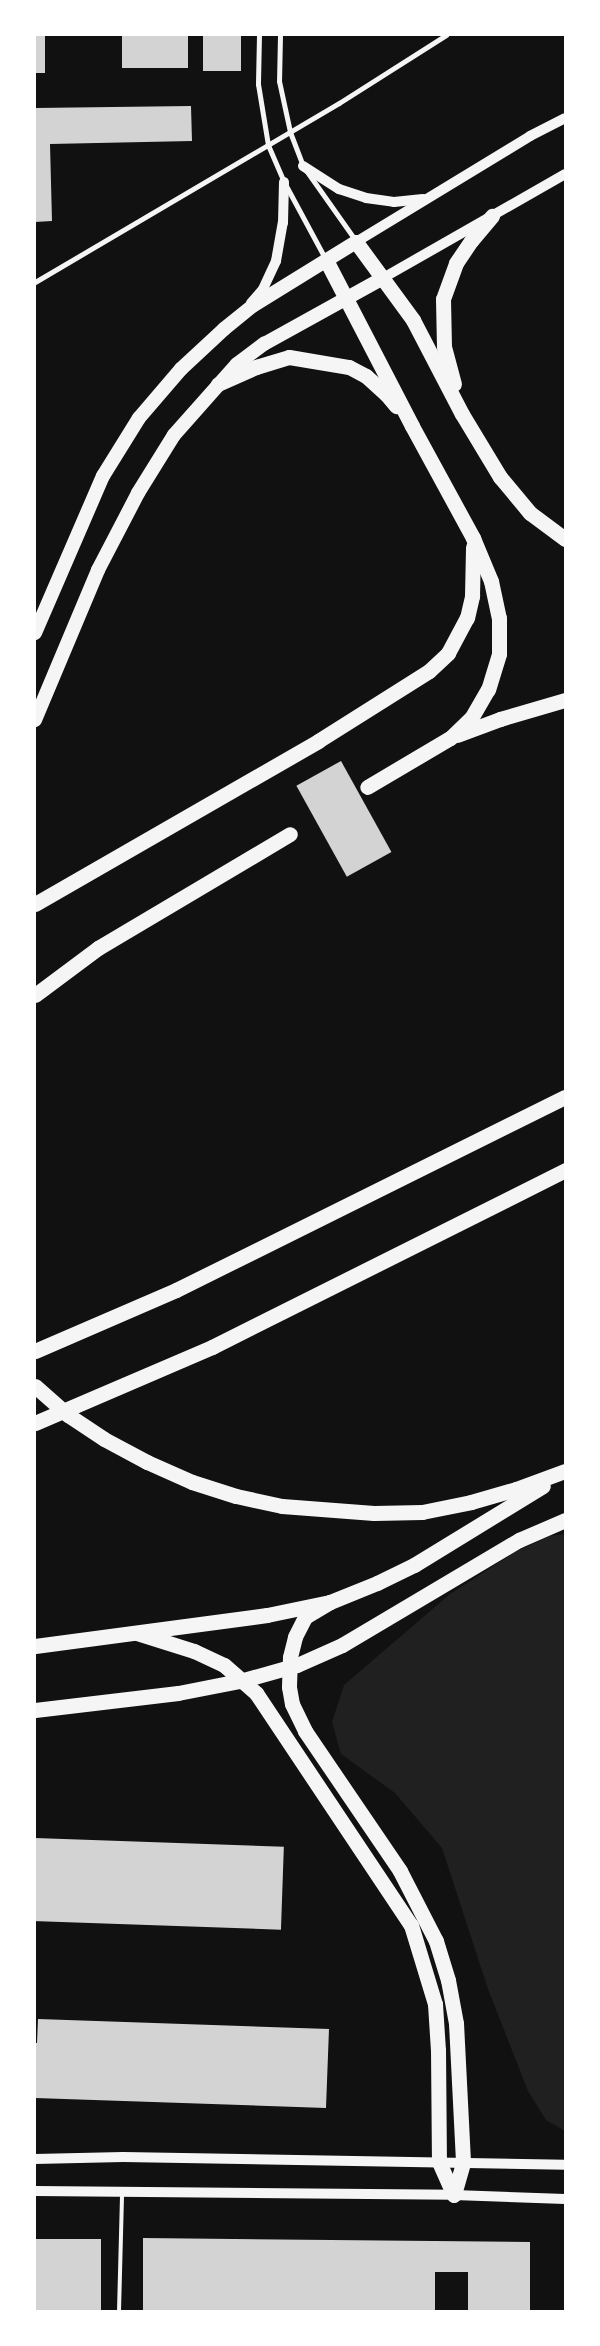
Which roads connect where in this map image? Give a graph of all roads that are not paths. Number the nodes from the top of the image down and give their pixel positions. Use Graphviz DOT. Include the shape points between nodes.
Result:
graph roads {
  1 [pos="259,35"];
  2 [pos="280,35"];
  3 [pos="446,35"];
  4 [pos="565,118"];
  5 [pos="290,132"];
  6 [pos="268,145"];
  7 [pos="303,166"];
  8 [pos="565,174"];
  9 [pos="284,182"];
  10 [pos="426,199"];
  11 [pos="492,216"];
  12 [pos="356,242"];
  13 [pos="326,260"];
  14 [pos="383,278"];
  15 [pos="35,282"];
  16 [pos="347,299"];
  17 [pos="243,314"];
  18 [pos="218,384"];
  19 [pos="462,414"];
  20 [pos="412,426"];
  21 [pos="473,538"];
  22 [pos="565,539"];
  23 [pos="35,633"];
  24 [pos="565,700"];
  25 [pos="35,720"];
  26 [pos="450,738"];
  27 [pos="367,787"];
  28 [pos="290,834"];
  29 [pos="35,904"];
  30 [pos="35,995"];
  31 [pos="565,1097"];
  32 [pos="565,1170"];
  33 [pos="35,1351"];
  34 [pos="35,1386"];
  35 [pos="35,1423"];
  36 [pos="565,1472"];
  37 [pos="565,1520"];
  38 [pos="330,1602"];
  39 [pos="137,1633"];
  40 [pos="35,1646"];
  41 [pos="35,1710"];
  42 [pos="35,2159"];
  43 [pos="439,2162"];
  44 [pos="463,2163"];
  45 [pos="565,2165"];
  46 [pos="35,2191"];
  47 [pos="122,2191"];
  48 [pos="454,2195"];
  49 [pos="565,2199"];
  50 [pos="119,2311"];
  1 -- 6 [label="street" via="258,84"];
  2 -- 5 [label="street" via="279,81"];
  3 -- 5 [label="street"];
  4 -- 10 [label="main road"];
  5 -- 6 [label="street"];
  5 -- 7 [label="street"];
  6 -- 9 [label="street"];
  6 -- 15 [label="street"];
  7 -- 10 [label="main road" via="339,189 366,198 394,202"];
  7 -- 12 [label="street"];
  8 -- 11 [label="main road"];
  9 -- 13 [label="street"];
  9 -- 17 [label="main road" via="283,223 276,261 263,288"];
  10 -- 12 [label="main road"];
  11 -- 14 [label="main road"];
  11 -- 19 [label="highway" via="456,263 443,299 444,347"];
  12 -- 13 [label="highway"];
  12 -- 14 [label="highway"];
  13 -- 16 [label="highway"];
  13 -- 17 [label="highway"];
  14 -- 16 [label="highway"];
  14 -- 19 [label="highway" via="413,320"];
  16 -- 18 [label="highway" via="264,344 237,364"];
  16 -- 20 [label="highway"];
  17 -- 23 [label="highway" via="182,369 139,418 103,476"];
  18 -- 20 [label="highway" via="289,357 332,363 366,376 386,394"];
  18 -- 25 [label="highway" via="174,435 138,493 98,570"];
  19 -- 22 [label="highway" via="500,477 530,513"];
  20 -- 21 [label="highway"];
  21 -- 26 [label="highway" via="491,581 499,618 499,654 488,689 470,718"];
  21 -- 29 [label="highway" via="474,573 467,618 448,653 429,672 318,741"];
  24 -- 26 [label="highway"];
  26 -- 27 [label="highway"];
  28 -- 30 [label="highway" via="98,948"];
  31 -- 33 [label="highway" via="176,1290"];
  32 -- 35 [label="highway" via="212,1347"];
  34 -- 36 [label="highway" via="68,1415 147,1462 192,1482 282,1506 365,1513 422,1512 507,1492"];
  36 -- 38 [label="highway" via="414,1565"];
  37 -- 41 [label="highway" via="519,1540 342,1645 297,1665 240,1681 178,1693"];
  38 -- 39 [label="highway" via="267,1615"];
  38 -- 44 [label="highway" via="305,1617 295,1637 290,1657 292,1704 305,1731 400,1871 436,1941 456,2023"];
  39 -- 40 [label="highway"];
  39 -- 43 [label="highway" via="194,1651 224,1665 256,1693 411,1925 435,2004"];
  42 -- 43 [label="main road" via="122,2157"];
  43 -- 44 [label="main road"];
  43 -- 48 [label="highway"];
  44 -- 45 [label="main road"];
  44 -- 48 [label="highway"];
  46 -- 47 [label="main road"];
  47 -- 48 [label="main road"];
  47 -- 50 [label="lane"];
  48 -- 49 [label="main road"];
}
